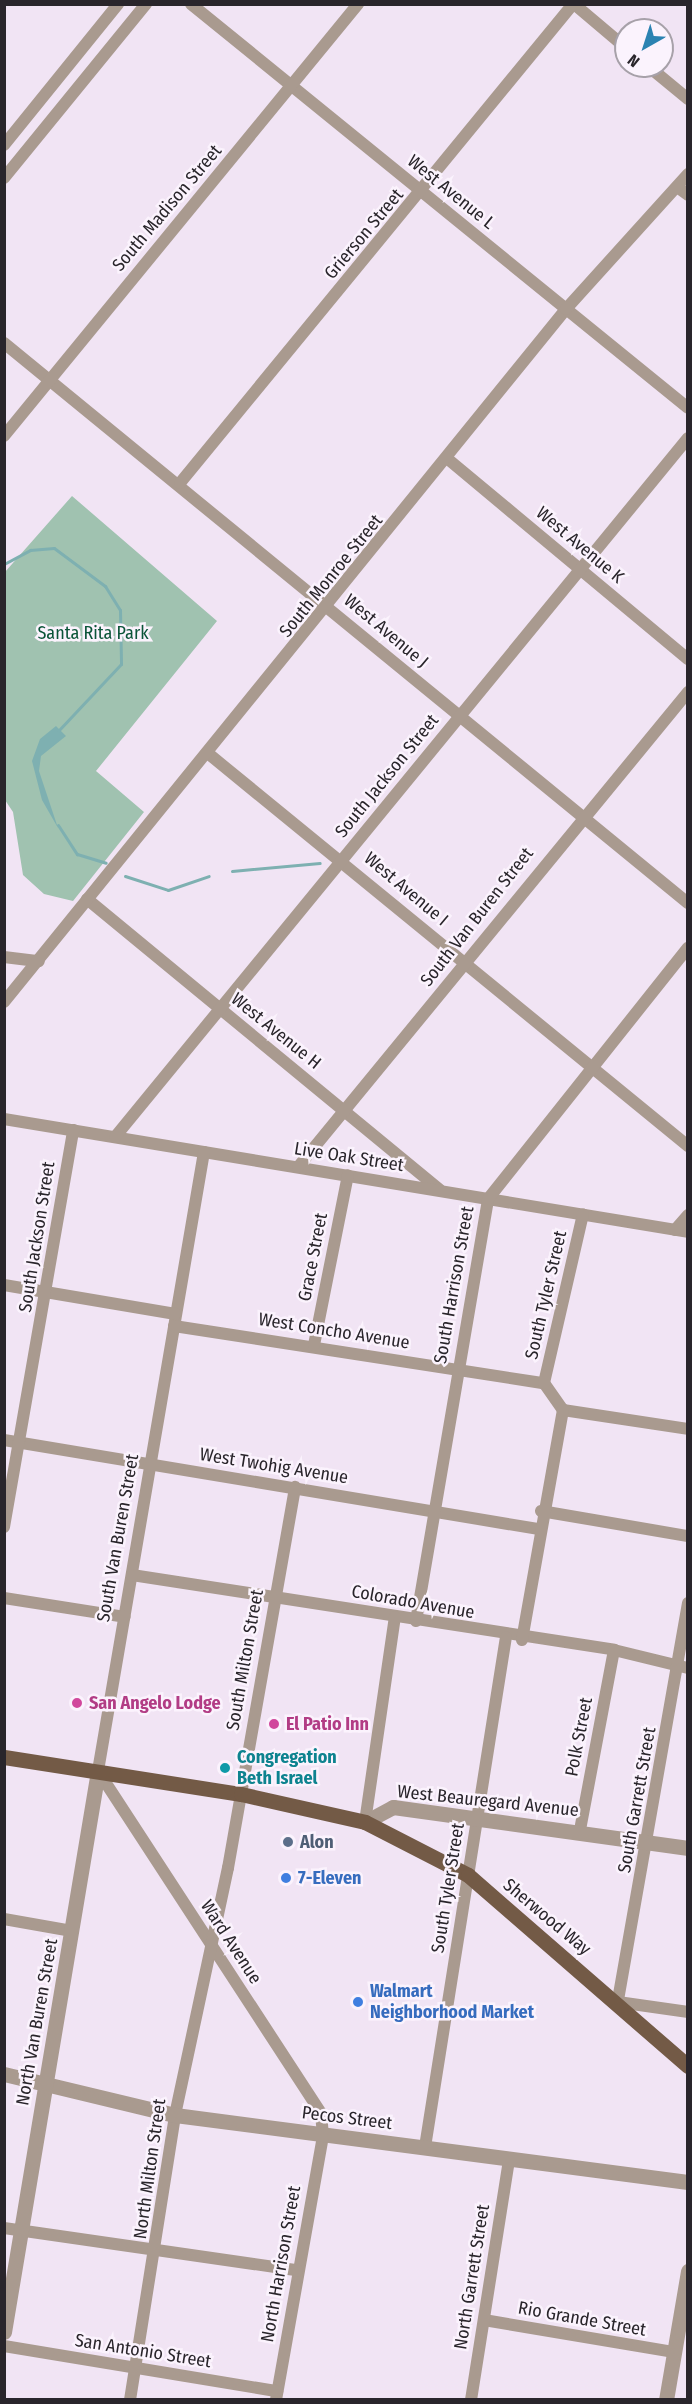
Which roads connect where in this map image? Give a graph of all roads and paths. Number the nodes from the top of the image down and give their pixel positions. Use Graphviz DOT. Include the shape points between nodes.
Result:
graph roads {
  1 [pos="118,4"];
  2 [pos="146,4"];
  3 [pos="191,4"];
  4 [pos="358,4"];
  5 [pos="573,4"];
  6 [pos="614,38"];
  7 [pos="662,78"];
  8 [pos="292,86"];
  9 [pos="687,99"];
  10 [pos="4,145"];
  11 [pos="687,174"];
  12 [pos="4,178"];
  13 [pos="677,187"];
  14 [pos="423,192"];
  15 [pos="687,195"];
  16 [pos="566,309"];
  17 [pos="4,343"];
  18 [pos="47,380"];
  19 [pos="687,408"];
  20 [pos="4,436"];
  21 [pos="687,438"];
  22 [pos="449,460"];
  23 [pos="180,483"];
  24 [pos="581,568"];
  25 [pos="329,607"];
  26 [pos="687,659"];
  27 [pos="687,692"];
  28 [pos="459,717"];
  29 [pos="210,755"];
  30 [pos="581,816"];
  31 [pos="342,860"];
  32 [pos="87,899"];
  33 [pos="687,903"];
  34 [pos="687,948"];
  35 [pos="4,957"];
  36 [pos="39,961"];
  37 [pos="467,963"];
  38 [pos="4,1002"];
  39 [pos="220,1008"];
  40 [pos="592,1065"];
  41 [pos="345,1111"];
  42 [pos="4,1119"];
  43 [pos="73,1130"];
  44 [pos="115,1137"];
  45 [pos="687,1146"];
  46 [pos="204,1152"];
  47 [pos="298,1167"];
  48 [pos="348,1175"];
  49 [pos="442,1191"];
  50 [pos="488,1199"];
  51 [pos="583,1214"];
  52 [pos="687,1215"];
  53 [pos="681,1231"];
  54 [pos="4,1285"];
  55 [pos="47,1292"];
  56 [pos="176,1320"];
  57 [pos="314,1345"];
  58 [pos="458,1369"];
  59 [pos="544,1383"];
  60 [pos="563,1410"];
  61 [pos="687,1429"];
  62 [pos="4,1440"];
  63 [pos="19,1443"];
  64 [pos="151,1464"];
  65 [pos="295,1487"];
  66 [pos="438,1509"];
  67 [pos="541,1511"];
  68 [pos="4,1527"];
  69 [pos="538,1529"];
  70 [pos="687,1536"];
  71 [pos="132,1575"];
  72 [pos="274,1595"];
  73 [pos="4,1598"];
  74 [pos="687,1603"];
  75 [pos="125,1617"];
  76 [pos="395,1617"];
  77 [pos="416,1621"];
  78 [pos="506,1636"];
  79 [pos="522,1640"];
  80 [pos="614,1650"];
  81 [pos="684,1667"];
  82 [pos="4,1757"];
  83 [pos="98,1772"];
  84 [pos="241,1794"];
  85 [pos="477,1819"];
  86 [pos="365,1822"];
  87 [pos="580,1830"];
  88 [pos="648,1843"];
  89 [pos="687,1848"];
  90 [pos="468,1875"];
  91 [pos="4,1919"];
  92 [pos="72,1930"];
  93 [pos="212,1945"];
  94 [pos="618,2002"];
  95 [pos="687,2012"];
  96 [pos="687,2066"];
  97 [pos="4,2074"];
  98 [pos="46,2081"];
  99 [pos="175,2115"];
  100 [pos="323,2136"];
  101 [pos="425,2147"];
  102 [pos="509,2159"];
  103 [pos="687,2182"];
  104 [pos="4,2228"];
  105 [pos="22,2231"];
  106 [pos="157,2248"];
  107 [pos="297,2270"];
  108 [pos="687,2271"];
  109 [pos="484,2320"];
  110 [pos="4,2332"];
  111 [pos="4,2346"];
  112 [pos="674,2352"];
  113 [pos="134,2369"];
  114 [pos="276,2395"];
  115 [pos="130,2400"];
  116 [pos="471,2400"];
  117 [pos="666,2400"];
  1 -- 10 [label="street"];
  2 -- 12 [label="street"];
  3 -- 8 [label="street, West Avenue L"];
  4 -- 8 [label="street, South Madison Street"];
  5 -- 6 [label="street"];
  5 -- 14 [label="street, Grierson Street"];
  7 -- 9 [label="street"];
  8 -- 14 [label="street, West Avenue L"];
  8 -- 18 [label="street, South Madison Street"];
  11 -- 13 [label="street, South Monroe Street"];
  13 -- 15 [label="street"];
  13 -- 16 [label="street, South Monroe Street"];
  14 -- 16 [label="street, West Avenue L"];
  14 -- 23 [label="street, Grierson Street"];
  16 -- 19 [label="street, West Avenue L"];
  16 -- 22 [label="street, South Monroe Street"];
  17 -- 18 [label="street, West Avenue J"];
  18 -- 20 [label="street, South Madison Street"];
  18 -- 23 [label="street, West Avenue J"];
  21 -- 24 [label="street, South Jackson Street"];
  22 -- 24 [label="street, West Avenue K"];
  22 -- 25 [label="street, South Monroe Street"];
  23 -- 25 [label="street, West Avenue J"];
  24 -- 26 [label="street, West Avenue K"];
  24 -- 28 [label="street, South Jackson Street"];
  25 -- 28 [label="street, West Avenue J"];
  25 -- 29 [label="street, South Monroe Street"];
  27 -- 30 [label="street, South Van Buren Street"];
  28 -- 30 [label="street, West Avenue J"];
  28 -- 31 [label="street, South Jackson Street"];
  29 -- 31 [label="street, West Avenue I"];
  29 -- 32 [label="street, South Monroe Street"];
  30 -- 33 [label="street, West Avenue J"];
  30 -- 37 [label="street, South Van Buren Street"];
  31 -- 37 [label="street, West Avenue I"];
  31 -- 39 [label="street, South Jackson Street"];
  32 -- 36 [label="street, South Monroe Street"];
  32 -- 39 [label="street, West Avenue H"];
  34 -- 40 [label="street, South Harrison Street"];
  35 -- 36 [label="street"];
  36 -- 38 [label="street, South Monroe Street"];
  37 -- 40 [label="street, West Avenue I"];
  37 -- 41 [label="street, South Van Buren Street"];
  39 -- 41 [label="street, West Avenue H"];
  39 -- 44 [label="street, South Jackson Street"];
  40 -- 45 [label="street, West Avenue I"];
  40 -- 50 [label="street, South Harrison Street"];
  41 -- 47 [label="street, South Van Buren Street"];
  41 -- 49 [label="street, West Avenue H"];
  42 -- 43 [label="street, Live Oak Street"];
  43 -- 44 [label="street, Live Oak Street"];
  43 -- 55 [label="street, South Jackson Street"];
  44 -- 46 [label="street, Live Oak Street"];
  46 -- 47 [label="street, Live Oak Street"];
  46 -- 56 [label="street, South Van Buren Street"];
  47 -- 48 [label="street, Live Oak Street"];
  48 -- 49 [label="street, Live Oak Street"];
  48 -- 57 [label="street, Grace Street"];
  49 -- 50 [label="street, Live Oak Street"];
  50 -- 51 [label="street, Live Oak Street"];
  50 -- 58 [label="street, South Harrison Street"];
  51 -- 53 [label="street, Live Oak Street"];
  51 -- 59 [label="street, South Tyler Street"];
  52 -- 53 [label="street"];
  54 -- 55 [label="street, West Concho Avenue"];
  55 -- 56 [label="street, West Concho Avenue"];
  55 -- 63 [label="street, South Jackson Street"];
  56 -- 57 [label="street, West Concho Avenue"];
  56 -- 64 [label="street, South Van Buren Street"];
  57 -- 58 [label="street, West Concho Avenue"];
  58 -- 59 [label="street, West Concho Avenue"];
  58 -- 66 [label="street, South Harrison Street"];
  59 -- 60 [label="street"];
  60 -- 61 [label="street"];
  60 -- 67 [label="street"];
  62 -- 63 [label="street, West Twohig Avenue"];
  63 -- 64 [label="street, West Twohig Avenue"];
  63 -- 68 [label="street, South Jackson Street"];
  64 -- 65 [label="street, West Twohig Avenue"];
  64 -- 71 [label="street, South Van Buren Street"];
  65 -- 66 [label="street, West Twohig Avenue"];
  65 -- 72 [label="street, South Milton Street"];
  66 -- 69 [label="street, West Twohig Avenue"];
  66 -- 77 [label="street, South Harrison Street"];
  67 -- 69 [label="street"];
  67 -- 70 [label="street"];
  69 -- 79 [label="street"];
  71 -- 72 [label="street, Colorado Avenue"];
  71 -- 75 [label="street, South Van Buren Street"];
  72 -- 76 [label="street, Colorado Avenue"];
  72 -- 84 [label="street, South Milton Street"];
  73 -- 75 [label="street"];
  74 -- 81 [label="street, South Garrett Street"];
  75 -- 83 [label="street, South Van Buren Street"];
  76 -- 77 [label="street, Colorado Avenue"];
  76 -- 86 [label="street"];
  77 -- 78 [label="street, Colorado Avenue"];
  78 -- 79 [label="street, Colorado Avenue"];
  78 -- 85 [label="street, South Tyler Street"];
  79 -- 80 [label="street, Colorado Avenue"];
  80 -- 81 [label="street, Colorado Avenue"];
  80 -- 87 [label="street, Polk Street"];
  81 -- 88 [label="street, South Garrett Street"];
  82 -- 83 [label="main road"];
  83 -- 84 [label="main road"];
  83 -- 92 [label="street, South Van Buren Street"];
  83 -- 93 [label="street, Ward Avenue"];
  84 -- 86 [label="main road"];
  84 -- 93 [label="street, South Milton Street"];
  85 -- 86 [label="street, West Beauregard Avenue" via="393,1807"];
  85 -- 87 [label="street, West Beauregard Avenue"];
  85 -- 90 [label="street, South Tyler Street"];
  86 -- 90 [label="main road, Sherwood Way"];
  87 -- 88 [label="street, West Beauregard Avenue"];
  88 -- 89 [label="street, West Beauregard Avenue"];
  88 -- 94 [label="street, South Garrett Street"];
  90 -- 94 [label="main road, Sherwood Way"];
  90 -- 101 [label="street, South Tyler Street"];
  91 -- 92 [label="street"];
  92 -- 98 [label="street, North Van Buren Street"];
  93 -- 99 [label="street, North Milton Street"];
  93 -- 100 [label="street, Ward Avenue" via="321,2114"];
  94 -- 95 [label="street"];
  94 -- 96 [label="main road, Sherwood Way"];
  97 -- 98 [label="street, Pecos Street"];
  98 -- 99 [label="street, Pecos Street"];
  98 -- 105 [label="street, North Van Buren Street"];
  99 -- 100 [label="street, Pecos Street"];
  99 -- 106 [label="street, North Milton Street"];
  100 -- 101 [label="street, Pecos Street"];
  100 -- 107 [label="street, North Harrison Street"];
  101 -- 102 [label="street, Pecos Street"];
  102 -- 103 [label="street, Pecos Street"];
  102 -- 109 [label="street, North Garrett Street"];
  104 -- 105 [label="street"];
  105 -- 106 [label="street"];
  105 -- 110 [label="street, North Van Buren Street"];
  106 -- 107 [label="street"];
  106 -- 113 [label="street, North Milton Street"];
  107 -- 114 [label="street, North Harrison Street"];
  108 -- 112 [label="street"];
  109 -- 112 [label="street, Rio Grande Street"];
  109 -- 116 [label="street, North Garrett Street"];
  111 -- 113 [label="street, San Antonio Street"];
  112 -- 117 [label="street"];
  113 -- 114 [label="street, San Antonio Street"];
  113 -- 115 [label="street, North Milton Street"];
}
